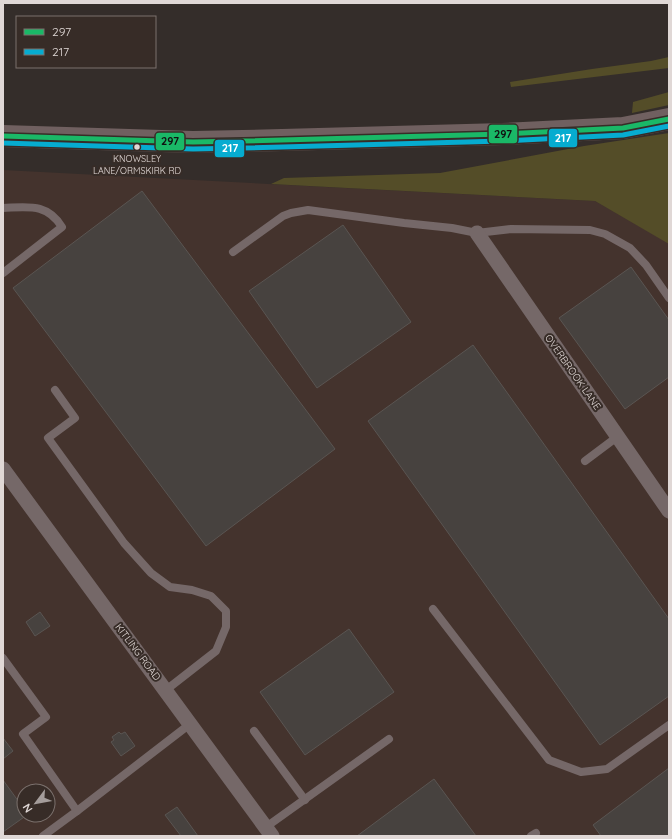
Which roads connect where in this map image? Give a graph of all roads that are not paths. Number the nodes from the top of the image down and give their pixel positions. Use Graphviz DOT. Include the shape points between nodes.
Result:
graph roads {
  1 [pos="669,119"];
  2 [pos="3,136"];
  3 [pos="3,208"];
  4 [pos="477,233"];
  5 [pos="233,252"];
  6 [pos="3,273"];
  7 [pos="669,298"];
  8 [pos="55,390"];
  9 [pos="618,437"];
  10 [pos="584,461"];
  11 [pos="3,469"];
  12 [pos="669,512"];
  13 [pos="433,609"];
  14 [pos="3,658"];
  15 [pos="166,690"];
  16 [pos="190,724"];
  17 [pos="669,724"];
  18 [pos="254,731"];
  19 [pos="388,738"];
  20 [pos="305,800"];
  21 [pos="77,811"];
  22 [pos="269,832"];
  23 [pos="43,836"];
  1 -- 2 [label="main road" via="616,129 207,142"];
  3 -- 6 [label="lane" via="46,209 62,227"];
  4 -- 5 [label="lane" via="308,210 283,216"];
  4 -- 7 [label="lane" via="511,229 590,230 605,234 630,248 646,264"];
  4 -- 9 [label="street, OVERBROOK LANE"];
  8 -- 15 [label="lane" via="75,418 48,438 124,543 151,573 170,587 211,596 226,611 226,627 216,651"];
  9 -- 10 [label="lane"];
  9 -- 12 [label="street, OVERBROOK LANE"];
  11 -- 15 [label="street, KITLING ROAD"];
  13 -- 17 [label="lane" via="549,760 581,772 607,769"];
  14 -- 21 [label="lane" via="46,717 23,734"];
  15 -- 16 [label="street, KITLING ROAD"];
  16 -- 21 [label="lane"];
  16 -- 22 [label="street, KITLING ROAD"];
  18 -- 20 [label="lane"];
  19 -- 20 [label="lane"];
  20 -- 22 [label="lane"];
  21 -- 23 [label="lane"];
}
